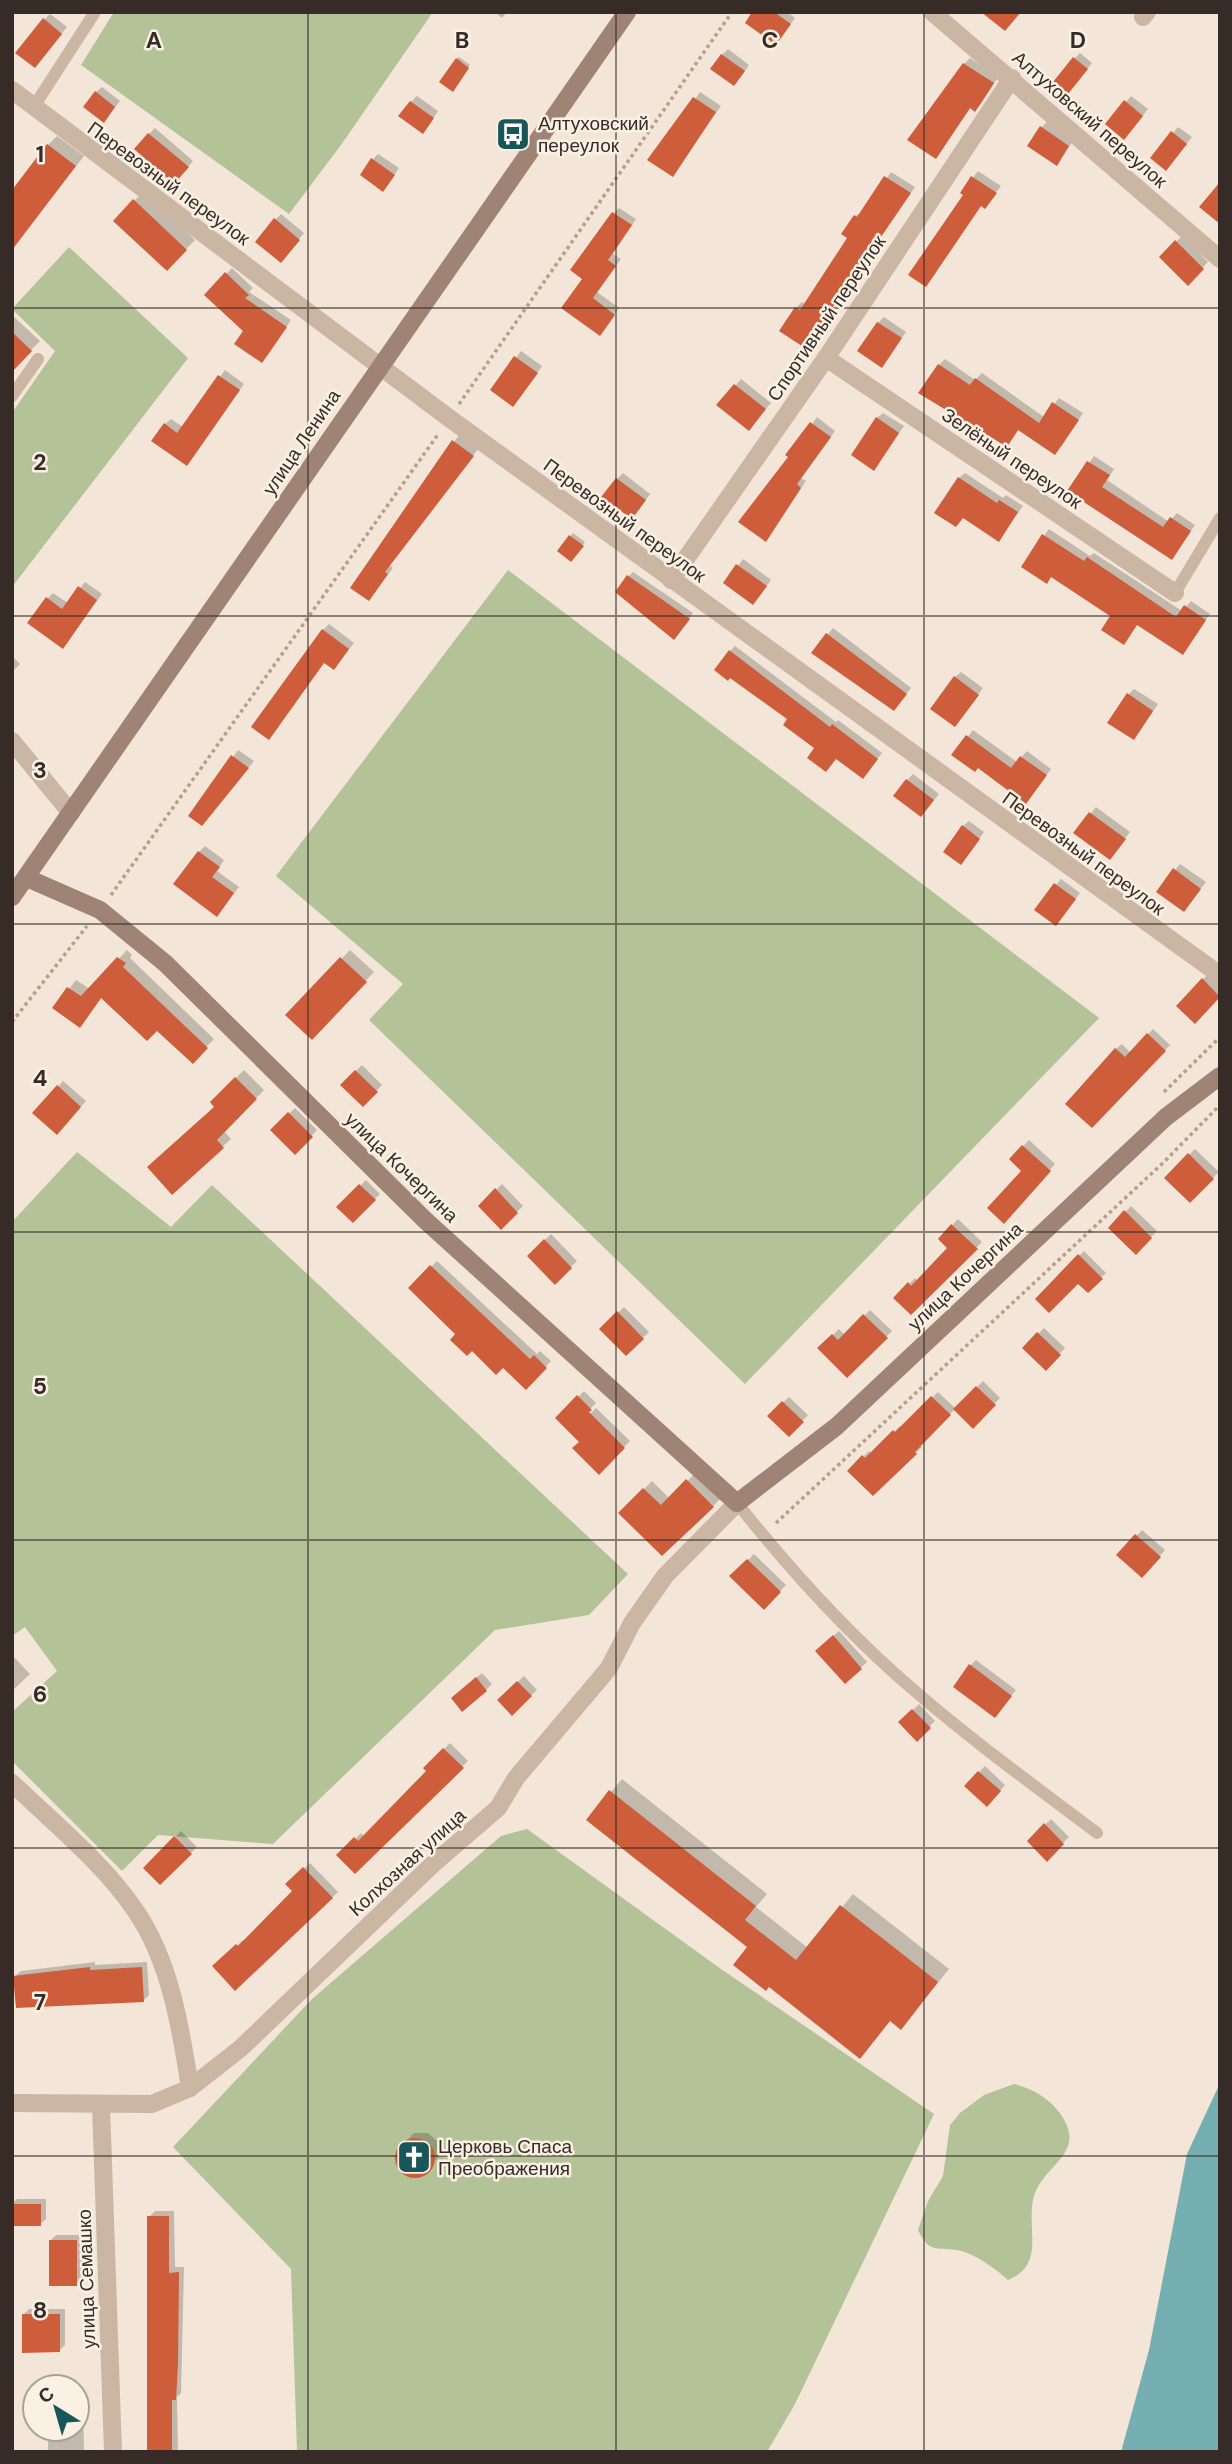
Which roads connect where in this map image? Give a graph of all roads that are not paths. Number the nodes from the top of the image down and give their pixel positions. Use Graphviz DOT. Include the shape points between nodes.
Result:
graph roads {
  1 [pos="95,12"];
  2 [pos="627,12"];
  3 [pos="932,12"];
  4 [pos="1012,78"];
  5 [pos="12,90"];
  6 [pos="33,108"];
  7 [pos="1220,259"];
  8 [pos="826,358"];
  9 [pos="38,359"];
  10 [pos="380,364"];
  11 [pos="12,396"];
  12 [pos="1220,518"];
  13 [pos="671,580"];
  14 [pos="1175,593"];
  15 [pos="12,741"];
  16 [pos="71,813"];
  17 [pos="27,878"];
  18 [pos="12,897"];
  19 [pos="1220,975"];
  20 [pos="1220,1076"];
  21 [pos="737,1503"];
  22 [pos="12,1783"];
  23 [pos="1097,1833"];
  24 [pos="190,2088"];
  25 [pos="12,2103"];
  26 [pos="101,2105"];
  27 [pos="113,2452"];
  1 -- 6 [label="lane"];
  2 -- 10 [label="main road, улица Ленина"];
  3 -- 4 [label="street, Алтуховский переулок"];
  4 -- 7 [label="street, Алтуховский переулок"];
  4 -- 8 [label="street, Спортивный переулок"];
  5 -- 6 [label="street, Перевозный переулок"];
  6 -- 10 [label="street, Перевозный переулок"];
  8 -- 13 [label="street, Спортивный переулок"];
  8 -- 14 [label="street, Зелёный переулок"];
  9 -- 11 [label="lane"];
  10 -- 13 [label="street, Перевозный переулок"];
  10 -- 16 [label="main road, улица Ленина"];
  12 -- 14 [label="lane"];
  13 -- 19 [label="street, Перевозный переулок"];
  15 -- 16 [label="street"];
  16 -- 17 [label="main road, улица Ленина"];
  17 -- 18 [label="main road, улица Ленина"];
  17 -- 21 [label="main road, улица Кочергина" via="100,910 165,963 425,1220"];
  20 -- 21 [label="main road, улица Кочергина" via="1166,1117 837,1426"];
  21 -- 23 [label="lane, улица Кочергина" via="795,1575 914,1690"];
  21 -- 24 [label="street, Колхозная улица" via="665,1576 632,1623 609,1668 516,1778 498,1808 240,2048"];
  22 -- 24 [label="street" via="136,1910 160,1961 183,2038"];
  24 -- 26 [label="street, Колхозная улица" via="152,2104"];
  25 -- 26 [label="street, Колхозная улица"];
  26 -- 27 [label="street, улица Семашко"];
}
